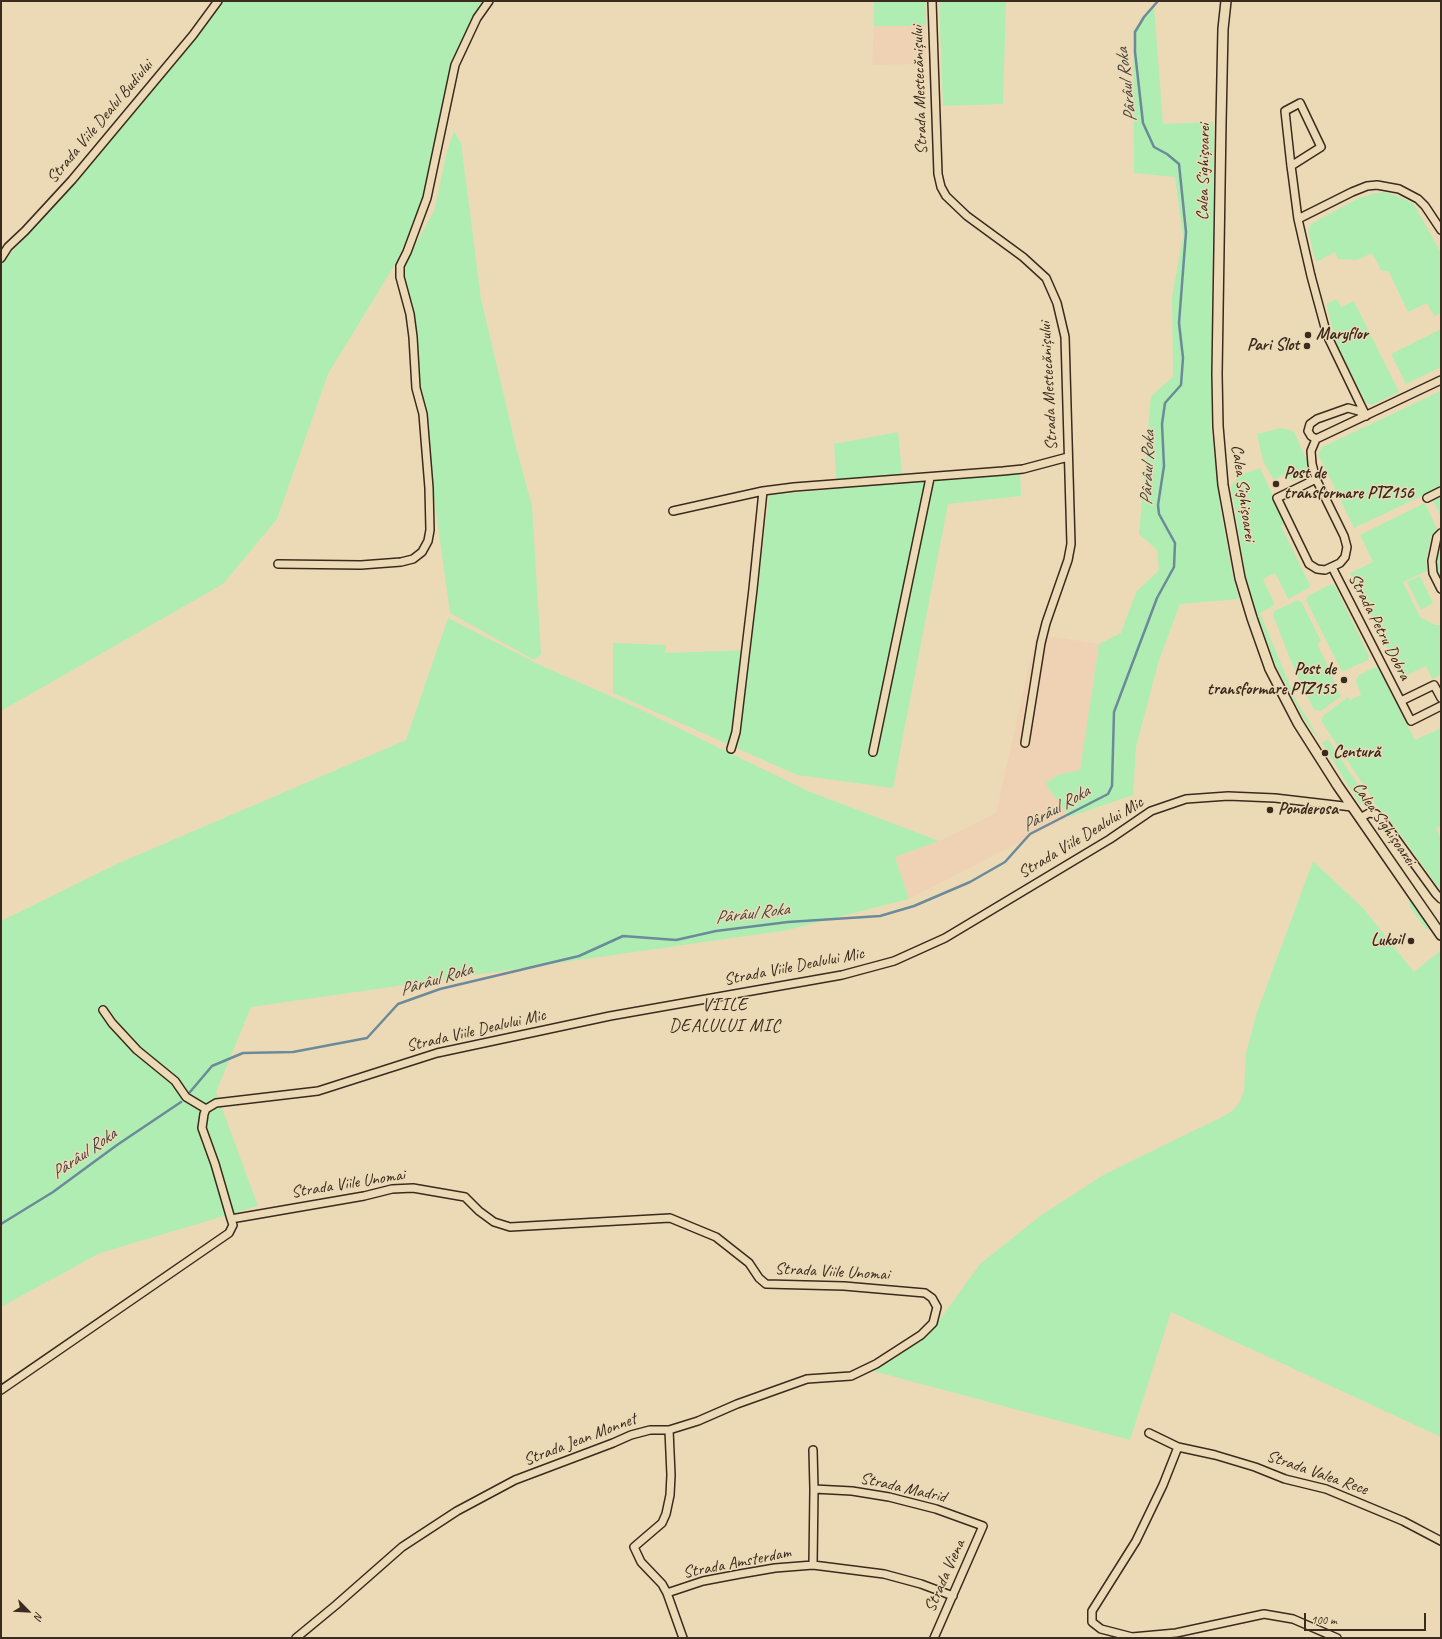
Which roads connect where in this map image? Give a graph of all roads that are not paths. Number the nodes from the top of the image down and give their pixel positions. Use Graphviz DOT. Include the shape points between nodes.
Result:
graph roads {
  1 [pos="218,1"];
  2 [pos="489,1"];
  3 [pos="932,1"];
  4 [pos="1226,1"];
  5 [pos="1291,166"];
  6 [pos="1298,219"];
  7 [pos="1441,230"];
  8 [pos="1,258"];
  9 [pos="1441,380"];
  10 [pos="1366,416"];
  11 [pos="1316,438"];
  12 [pos="1068,457"];
  13 [pos="930,478"];
  14 [pos="1316,479"];
  15 [pos="764,491"];
  16 [pos="1441,491"];
  17 [pos="1427,498"];
  18 [pos="673,511"];
  19 [pos="1441,533"];
  20 [pos="278,564"];
  21 [pos="1332,567"];
  22 [pos="1441,589"];
  23 [pos="1441,698"];
  24 [pos="1400,701"];
  25 [pos="1441,706"];
  26 [pos="1025,743"];
  27 [pos="731,749"];
  28 [pos="873,752"];
  29 [pos="1352,807"];
  30 [pos="1360,818"];
  31 [pos="1441,899"];
  32 [pos="1441,935"];
  33 [pos="103,1010"];
  34 [pos="206,1110"];
  35 [pos="232,1219"];
  36 [pos="937,1307"];
  37 [pos="1,1390"];
  38 [pos="669,1430"];
  39 [pos="1149,1433"];
  40 [pos="1178,1447"];
  41 [pos="813,1450"];
  42 [pos="814,1489"];
  43 [pos="983,1526"];
  44 [pos="1441,1540"];
  45 [pos="813,1565"];
  46 [pos="667,1593"];
  47 [pos="953,1596"];
  48 [pos="296,1638"];
  49 [pos="683,1638"];
  50 [pos="934,1638"];
  51 [pos="1337,1638"];
  1 -- 8 [label="street, Strada Viile Dealul Budiului" via="193,35 72,180 8,247"];
  2 -- 20 [label="street" via="477,18 455,64 427,198 400,266 400,277 410,314 416,388 422,414 429,488 428,541 422,552 413,560 401,562 360,565"];
  3 -- 12 [label="street, Strada Mestecănișului" via="938,174 941,187 946,196 967,216 1023,257 1046,278 1049,284 1057,303 1065,337"];
  4 -- 29 [label="main road, Calea Sighișoarei" via="1223,28 1217,374 1218,426 1227,511 1240,578 1270,669 1298,723"];
  5 -- 5 [label="street" via="1285,111 1300,103 1321,147"];
  5 -- 6 [label="street"];
  6 -- 7 [label="street" via="1352,192 1378,185 1399,189 1418,199"];
  6 -- 10 [label="street" via="1327,335"];
  9 -- 10 [label="street"];
  10 -- 11 [label="street"];
  10 -- 11 [label="street" via="1359,410 1348,408 1317,419 1310,424 1308,431"];
  11 -- 14 [label="street, Strada Petru Dobra" via="1311,451"];
  12 -- 13 [label="street" via="1023,468"];
  12 -- 26 [label="street, Strada Mestecănișului" via="1071,544 1041,643"];
  13 -- 15 [label="street"];
  13 -- 28 [label="street"];
  14 -- 21 [label="street, Strada Petru Dobra" via="1347,547 1345,557"];
  14 -- 21 [label="street, Strada Petru Dobra" via="1277,498 1309,564 1317,569 1325,570"];
  15 -- 18 [label="street"];
  15 -- 27 [label="street" via="736,732"];
  16 -- 17 [label="street"];
  19 -- 22 [label="street" via="1437,537 1432,561 1433,573"];
  21 -- 24 [label="street, Strada Petru Dobra"];
  23 -- 24 [label="street, Strada Petru Dobra" via="1434,685"];
  24 -- 25 [label="street, Strada Petru Dobra" via="1411,721"];
  29 -- 30 [label="main road, Calea Sighișoarei"];
  29 -- 34 [label="street, Strada Viile Dealului Mic" via="1275,798 1228,796 1186,799 1151,811 945,938 894,961 842,975 610,1016 437,1053 318,1091 216,1103"];
  30 -- 31 [label="street" via="1369,813 1376,814"];
  30 -- 32 [label="main road, Calea Sighișoarei"];
  33 -- 34 [label="street" via="137,1050 175,1081 186,1097"];
  34 -- 35 [label="street" via="202,1128"];
  35 -- 36 [label="street, Strada Viile Unomai" via="392,1189 413,1188 465,1197 494,1222 510,1227 670,1218 716,1237 748,1263 766,1284 844,1286 925,1293 932,1298"];
  35 -- 37 [label="street" via="226,1236"];
  36 -- 38 [label="street, Strada Jean Monnet" via="933,1323 921,1335 876,1364 851,1376 807,1379"];
  38 -- 46 [label="street" via="671,1475 666,1514 662,1522 634,1548 641,1562"];
  38 -- 48 [label="street, Strada Jean Monnet" via="631,1434 613,1444 515,1480 457,1511 402,1547"];
  39 -- 40 [label="street, Strada Valea Rece"];
  40 -- 44 [label="street, Strada Valea Rece" via="1215,1455 1285,1479 1326,1489"];
  40 -- 51 [label="street" via="1136,1541 1092,1611 1092,1622 1101,1629 1132,1637 1176,1633 1264,1614 1293,1619"];
  41 -- 42 [label="street"];
  42 -- 43 [label="street, Strada Madrid" via="852,1491 888,1497 936,1509"];
  42 -- 45 [label="street"];
  43 -- 47 [label="street, Strada Viena"];
  45 -- 46 [label="street, Strada Amsterdam" via="775,1568 703,1581"];
  45 -- 47 [label="street, Strada Amsterdam" via="884,1574"];
  46 -- 49 [label="street"];
  47 -- 50 [label="street, Strada Viena"];
}
